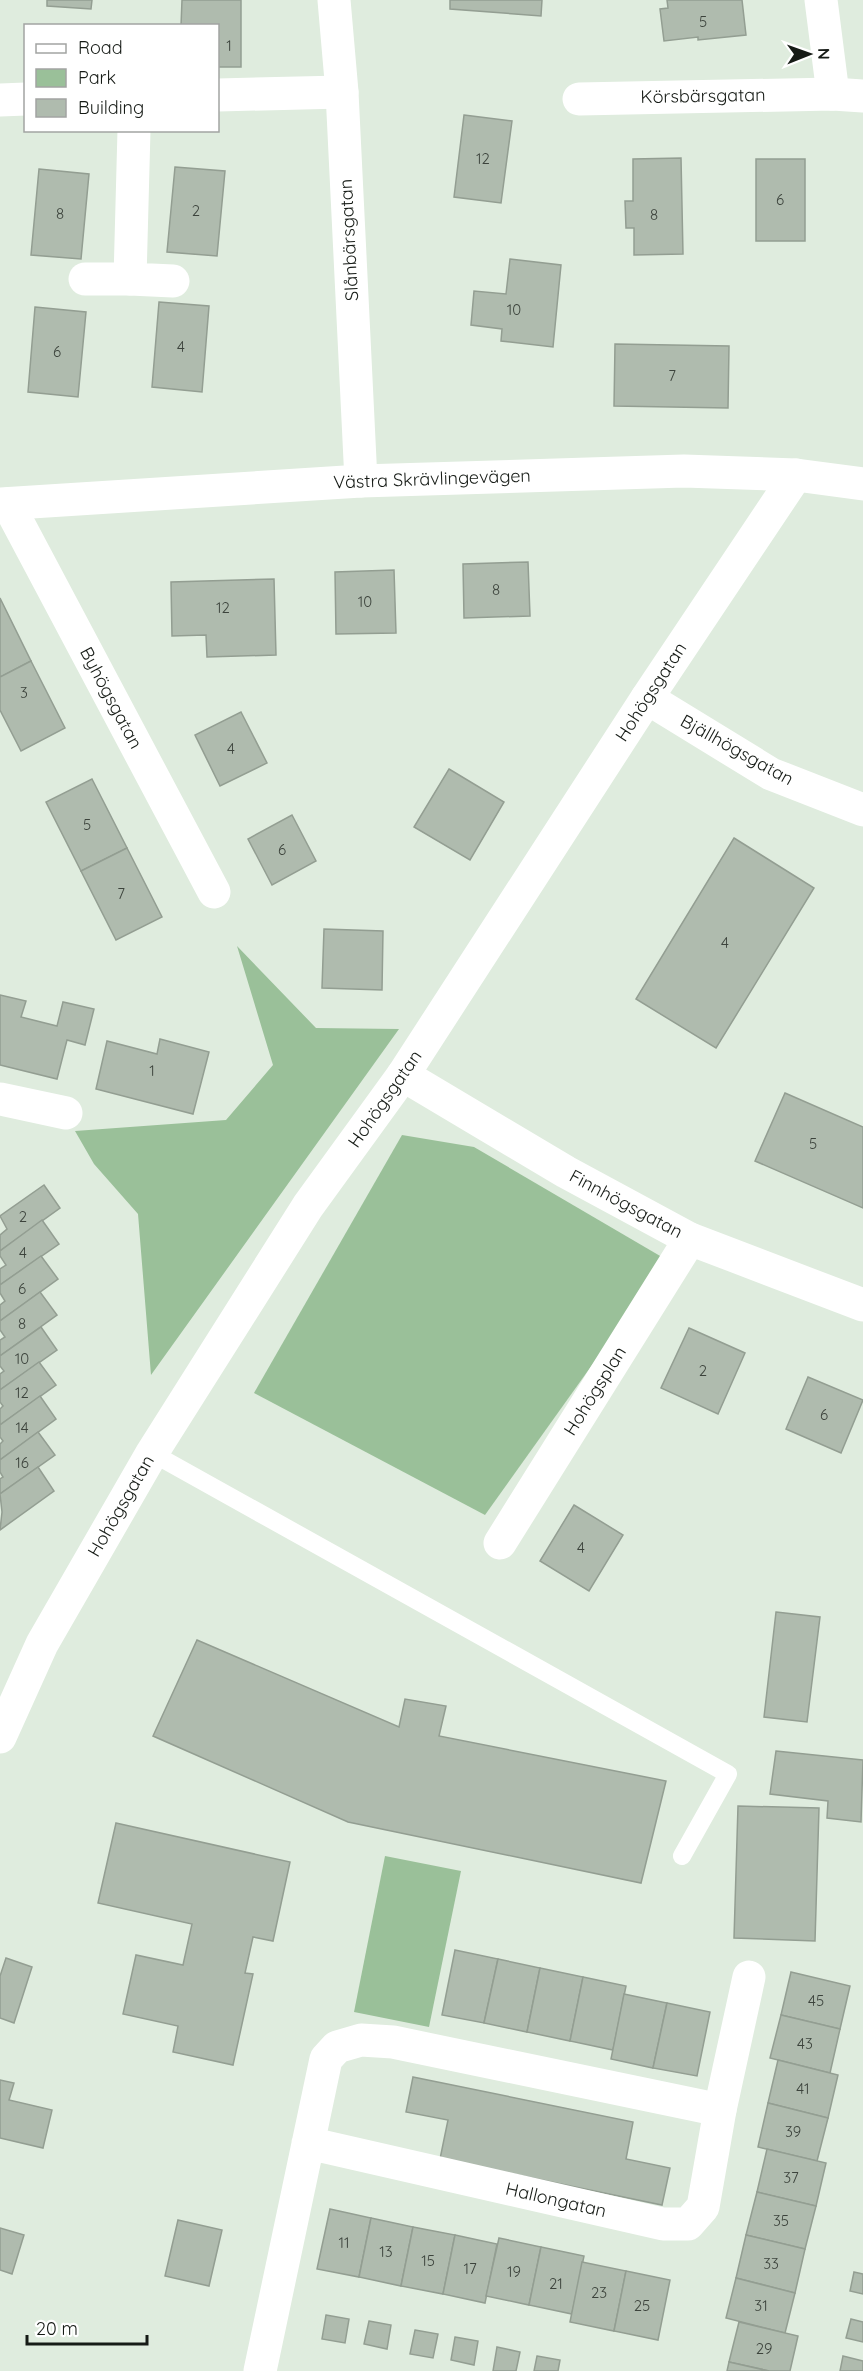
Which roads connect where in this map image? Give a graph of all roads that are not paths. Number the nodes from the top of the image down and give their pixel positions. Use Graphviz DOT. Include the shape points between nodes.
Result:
graph roads {
  1 [pos="334,0"];
  2 [pos="821,0"];
  3 [pos="342,92"];
  4 [pos="219,95"];
  5 [pos="848,95"];
  6 [pos="24,99"];
  7 [pos="579,99"];
  8 [pos="0,100"];
  9 [pos="134,132"];
  10 [pos="86,279"];
  11 [pos="130,279"];
  12 [pos="173,281"];
  13 [pos="796,475"];
  14 [pos="361,481"];
  15 [pos="863,484"];
  16 [pos="4,504"];
  17 [pos="647,698"];
  18 [pos="863,810"];
  19 [pos="213,892"];
  20 [pos="403,1076"];
  21 [pos="0,1099"];
  22 [pos="66,1113"];
  23 [pos="690,1239"];
  24 [pos="863,1305"];
  25 [pos="152,1453"];
  26 [pos="500,1543"];
  27 [pos="0,1737"];
  28 [pos="682,1856"];
  29 [pos="749,1977"];
  30 [pos="720,2110"];
  31 [pos="308,2144"];
  32 [pos="260,2371"];
  1 -- 3 [label="street, Slånbärsgatan"];
  2 -- 5 [label="street"];
  3 -- 4 [label="street"];
  3 -- 14 [label="street, Slånbärsgatan"];
  5 -- 7 [label="street, Körsbärsgatan"];
  6 -- 8 [label="street"];
  9 -- 11 [label="street"];
  10 -- 11 [label="street"];
  11 -- 12 [label="street"];
  13 -- 14 [label="street, Västra Skrävlingevägen" via="684,471"];
  13 -- 15 [label="street, Västra Skrävlingevägen"];
  13 -- 17 [label="street, Hohögsgatan"];
  14 -- 16 [label="street, Västra Skrävlingevägen"];
  16 -- 19 [label="street, Byhögsgatan"];
  17 -- 18 [label="street, Bjällhögsgatan" via="771,774"];
  17 -- 20 [label="street, Hohögsgatan"];
  20 -- 23 [label="street, Finnhögsgatan" via="566,1173"];
  20 -- 25 [label="street, Hohögsgatan" via="308,1206"];
  21 -- 22 [label="street"];
  23 -- 24 [label="street, Finnhögsgatan"];
  23 -- 26 [label="street, Hohögsplan"];
  25 -- 27 [label="street, Hohögsgatan" via="42,1644"];
  25 -- 28 [label="lane" via="729,1774"];
  29 -- 30 [label="street, Hallongatan"];
  30 -- 31 [label="street" via="393,2042 361,2040 337,2047 326,2059"];
  30 -- 31 [label="street, Hallongatan" via="703,2207 688,2224 663,2224"];
  31 -- 32 [label="street"];
}
